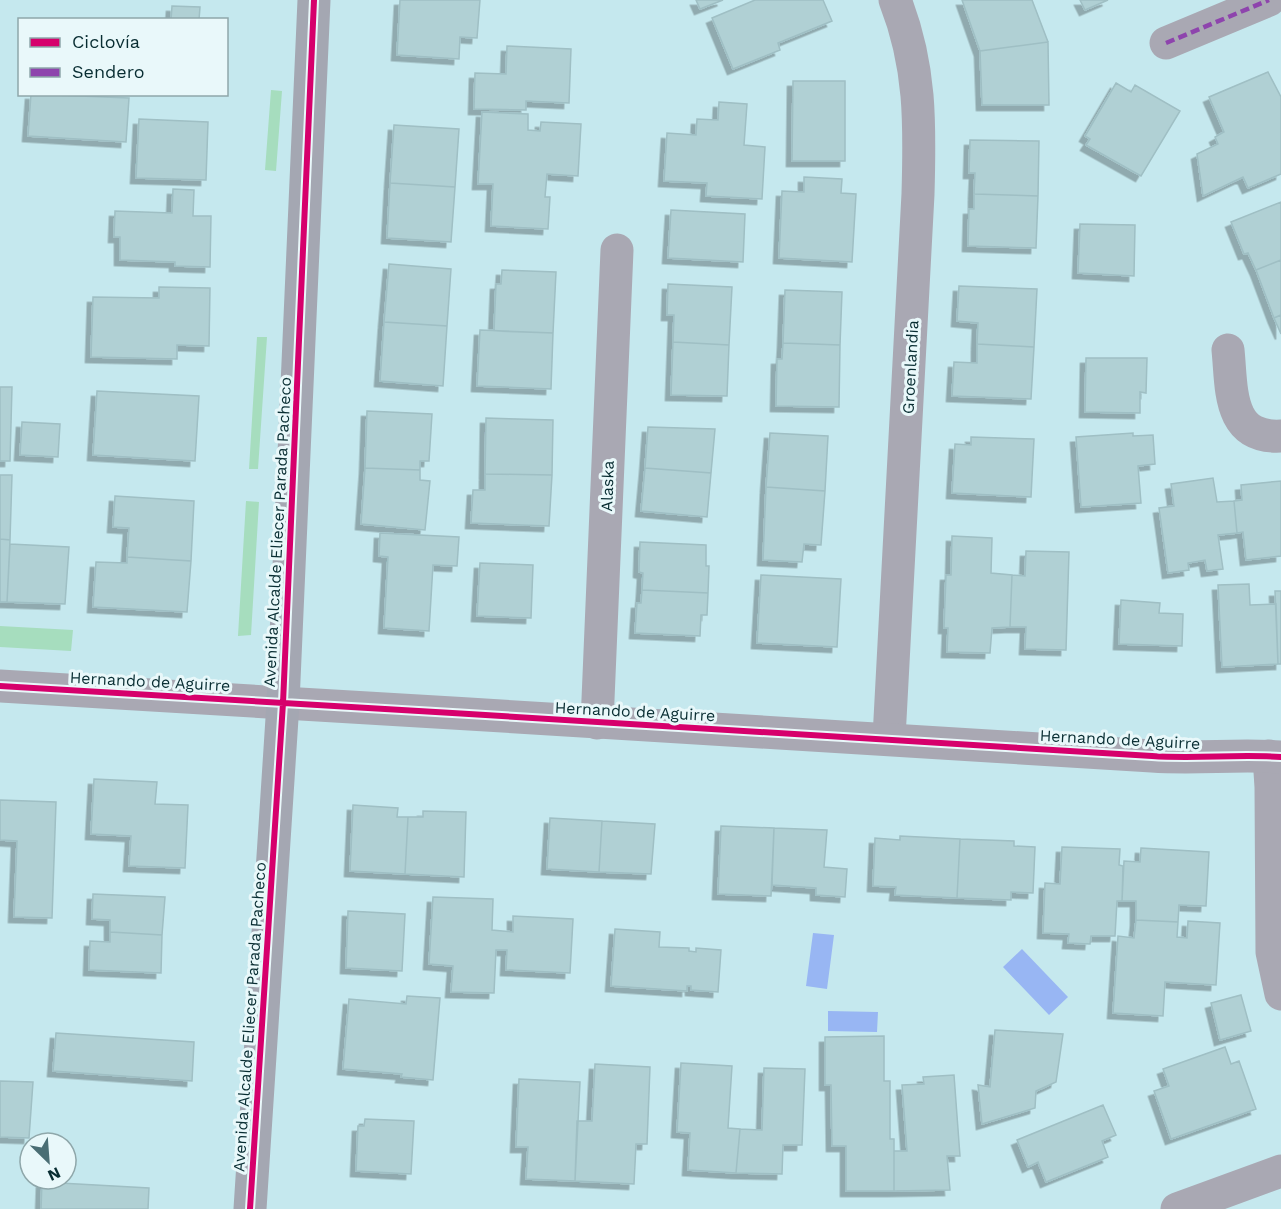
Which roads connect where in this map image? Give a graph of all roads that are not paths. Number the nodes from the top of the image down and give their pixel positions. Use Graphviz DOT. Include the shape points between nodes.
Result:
graph roads {
  1 [pos="314,0"];
  2 [pos="895,0"];
  3 [pos="1269,0"];
  4 [pos="1166,43"];
  5 [pos="616,250"];
  6 [pos="1228,350"];
  7 [pos="1281,436"];
  8 [pos="0,686"];
  9 [pos="283,703"];
  10 [pos="597,723"];
  11 [pos="889,738"];
  12 [pos="1277,756"];
  13 [pos="1281,994"];
  14 [pos="1281,1171"];
  15 [pos="249,1209"];
  16 [pos="1177,1209"];
  1 -- 9 [label="main road, Avenida Alcalde Eliecer Parada Pacheco"];
  2 -- 11 [label="street, Groenlandia" via="916,79 920,123"];
  3 -- 4 [label="street"];
  5 -- 10 [label="street, Alaska"];
  6 -- 7 [label="street" via="1235,411 1242,423 1252,431"];
  8 -- 9 [label="street, Hernando de Aguirre"];
  9 -- 10 [label="street, Hernando de Aguirre"];
  9 -- 15 [label="main road, Avenida Alcalde Eliecer Parada Pacheco"];
  10 -- 11 [label="street, Hernando de Aguirre"];
  11 -- 12 [label="street, Hernando de Aguirre" via="1159,757"];
  12 -- 13 [label="street" via="1271,787 1272,952"];
  14 -- 16 [label="street"];
}
